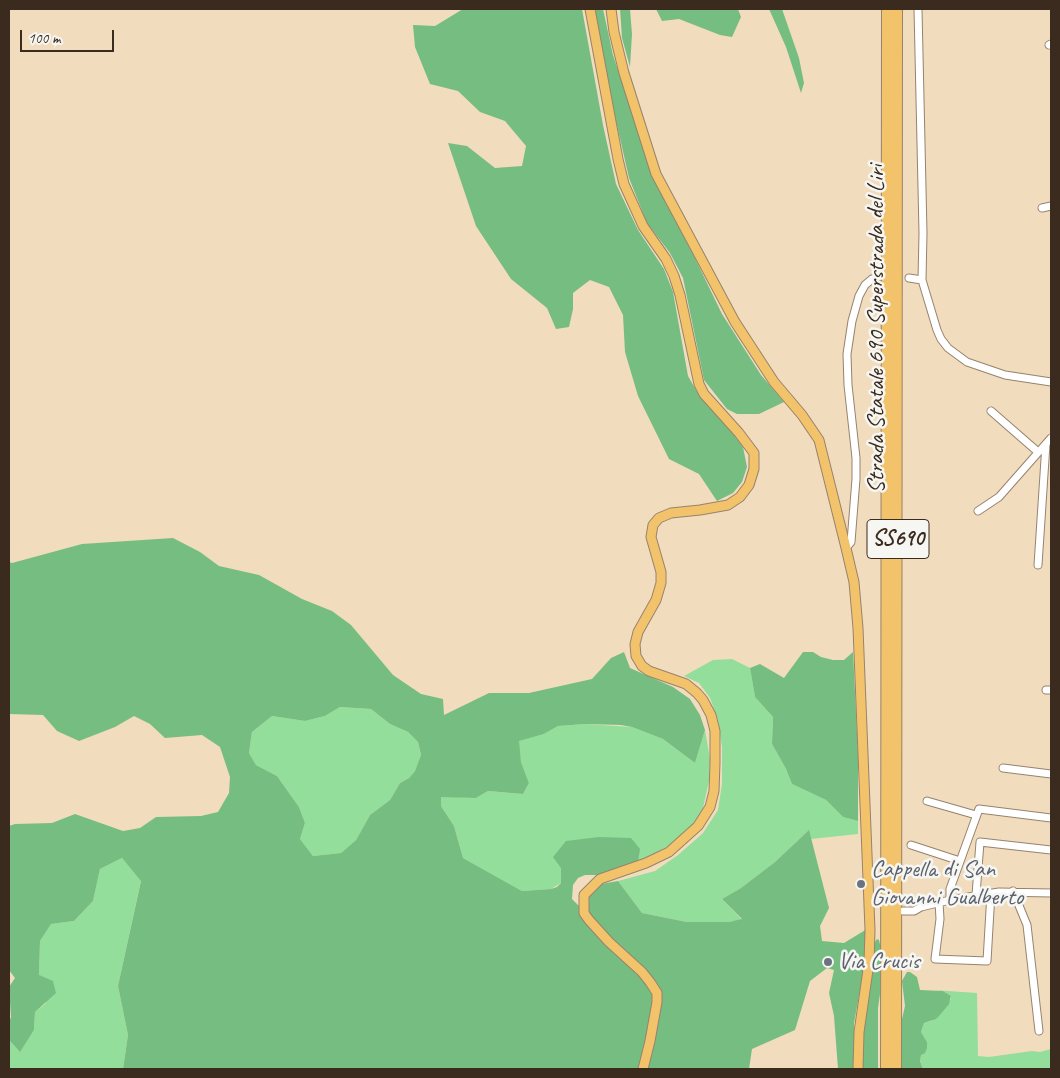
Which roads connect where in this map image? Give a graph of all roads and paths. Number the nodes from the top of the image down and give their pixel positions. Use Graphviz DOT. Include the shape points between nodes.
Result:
graph roads {
  1 [pos="590,9"];
  2 [pos="611,9"];
  3 [pos="887,9"];
  4 [pos="897,9"];
  5 [pos="918,9"];
  6 [pos="1051,206"];
  7 [pos="1042,208"];
  8 [pos="878,277"];
  9 [pos="909,278"];
  10 [pos="922,280"];
  11 [pos="1051,382"];
  12 [pos="991,411"];
  13 [pos="1049,441"];
  14 [pos="1038,452"];
  15 [pos="978,511"];
  16 [pos="846,548"];
  17 [pos="1038,565"];
  18 [pos="1002,768"];
  19 [pos="1051,774"];
  20 [pos="927,800"];
  21 [pos="976,814"];
  22 [pos="1051,818"];
  23 [pos="911,845"];
  24 [pos="1051,850"];
  25 [pos="960,861"];
  26 [pos="1013,891"];
  27 [pos="990,893"];
  28 [pos="1051,893"];
  29 [pos="976,895"];
  30 [pos="950,900"];
  31 [pos="939,902"];
  32 [pos="902,911"];
  33 [pos="1039,1032"];
  34 [pos="643,1069"];
  35 [pos="858,1069"];
  36 [pos="886,1069"];
  37 [pos="896,1069"];
  1 -- 34 [label="main road" via="624,184 643,226 674,276 699,384 754,453 749,485 740,497 728,505 671,513 653,525 651,537 661,583 656,600 639,628 635,644 636,656 642,666 686,684 697,692 711,715 715,731 715,763 710,807 698,826 669,852 600,879 584,895 584,913 589,920 642,972 657,993 658,1002"];
  2 -- 16 [label="main road" via="624,73 656,174 735,322 774,382 820,440"];
  3 -- 36 [label="highway, Strada Statale 690 Superstrada del Liri / SS690"];
  4 -- 37 [label="highway, Strada Statale 690 Superstrada del Liri / SS690"];
  5 -- 10 [label="street"];
  6 -- 7 [label="street"];
  8 -- 16 [label="street" via="865,285 859,296 847,354 856,479 851,542"];
  9 -- 10 [label="street"];
  10 -- 11 [label="street" via="939,336 955,355 1008,376"];
  12 -- 14 [label="street"];
  13 -- 14 [label="street"];
  13 -- 17 [label="street"];
  14 -- 15 [label="street" via="999,497"];
  16 -- 35 [label="main road" via="854,582 858,628 870,930"];
  18 -- 19 [label="street"];
  20 -- 21 [label="street"];
  21 -- 22 [label="street" via="978,809"];
  21 -- 25 [label="street"];
  23 -- 25 [label="street"];
  24 -- 29 [label="street" via="980,842"];
  25 -- 30 [label="street" via="950,889"];
  26 -- 27 [label="street"];
  26 -- 28 [label="street"];
  26 -- 33 [label="street" via="1027,925"];
  27 -- 29 [label="street"];
  27 -- 31 [label="street" via="987,961 935,959 940,930"];
  29 -- 30 [label="street"];
  30 -- 31 [label="street"];
  31 -- 32 [label="street" via="914,911"];
}
